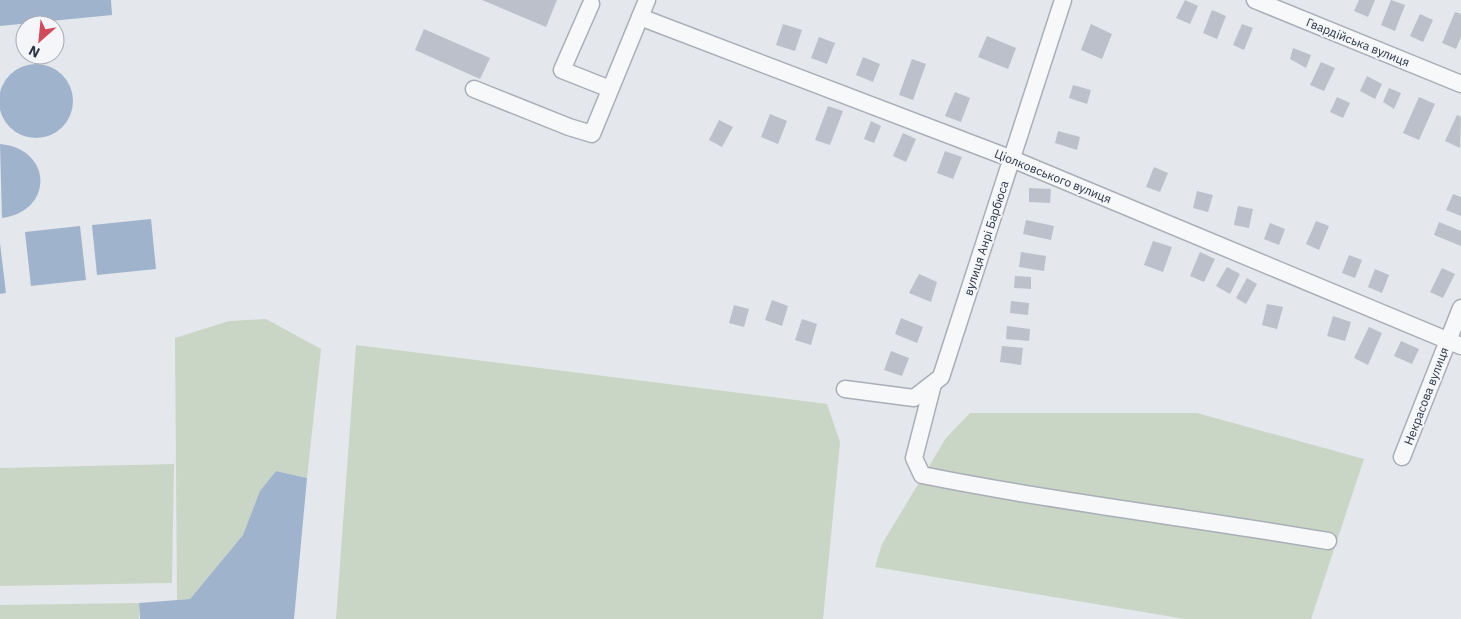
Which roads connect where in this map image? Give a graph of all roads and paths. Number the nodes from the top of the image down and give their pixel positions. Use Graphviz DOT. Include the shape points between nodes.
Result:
graph roads {
  1 [pos="647,0"];
  2 [pos="1064,0"];
  3 [pos="1255,0"];
  4 [pos="591,4"];
  5 [pos="640,17"];
  6 [pos="1461,84"];
  7 [pos="474,89"];
  8 [pos="610,89"];
  9 [pos="1012,159"];
  10 [pos="1461,308"];
  11 [pos="1454,343"];
  12 [pos="932,384"];
  13 [pos="845,389"];
  14 [pos="1402,457"];
  15 [pos="1328,541"];
  1 -- 5 [label="street"];
  2 -- 9 [label="street, вулиця Анрі Барбюса"];
  3 -- 6 [label="street, Гвардійська вулиця"];
  4 -- 8 [label="street" via="562,70"];
  5 -- 8 [label="street"];
  5 -- 9 [label="street, Ціолковського вулиця"];
  7 -- 8 [label="street" via="592,134"];
  9 -- 11 [label="street, Ціолковського вулиця"];
  9 -- 12 [label="street, вулиця Анрі Барбюса" via="940,377"];
  10 -- 11 [label="street, Некрасова вулиця"];
  11 -- 14 [label="street, Некрасова вулиця"];
  12 -- 13 [label="street, вулиця Анрі Барбюса" via="914,398"];
  12 -- 15 [label="street" via="914,458 922,475 1024,495"];
}
